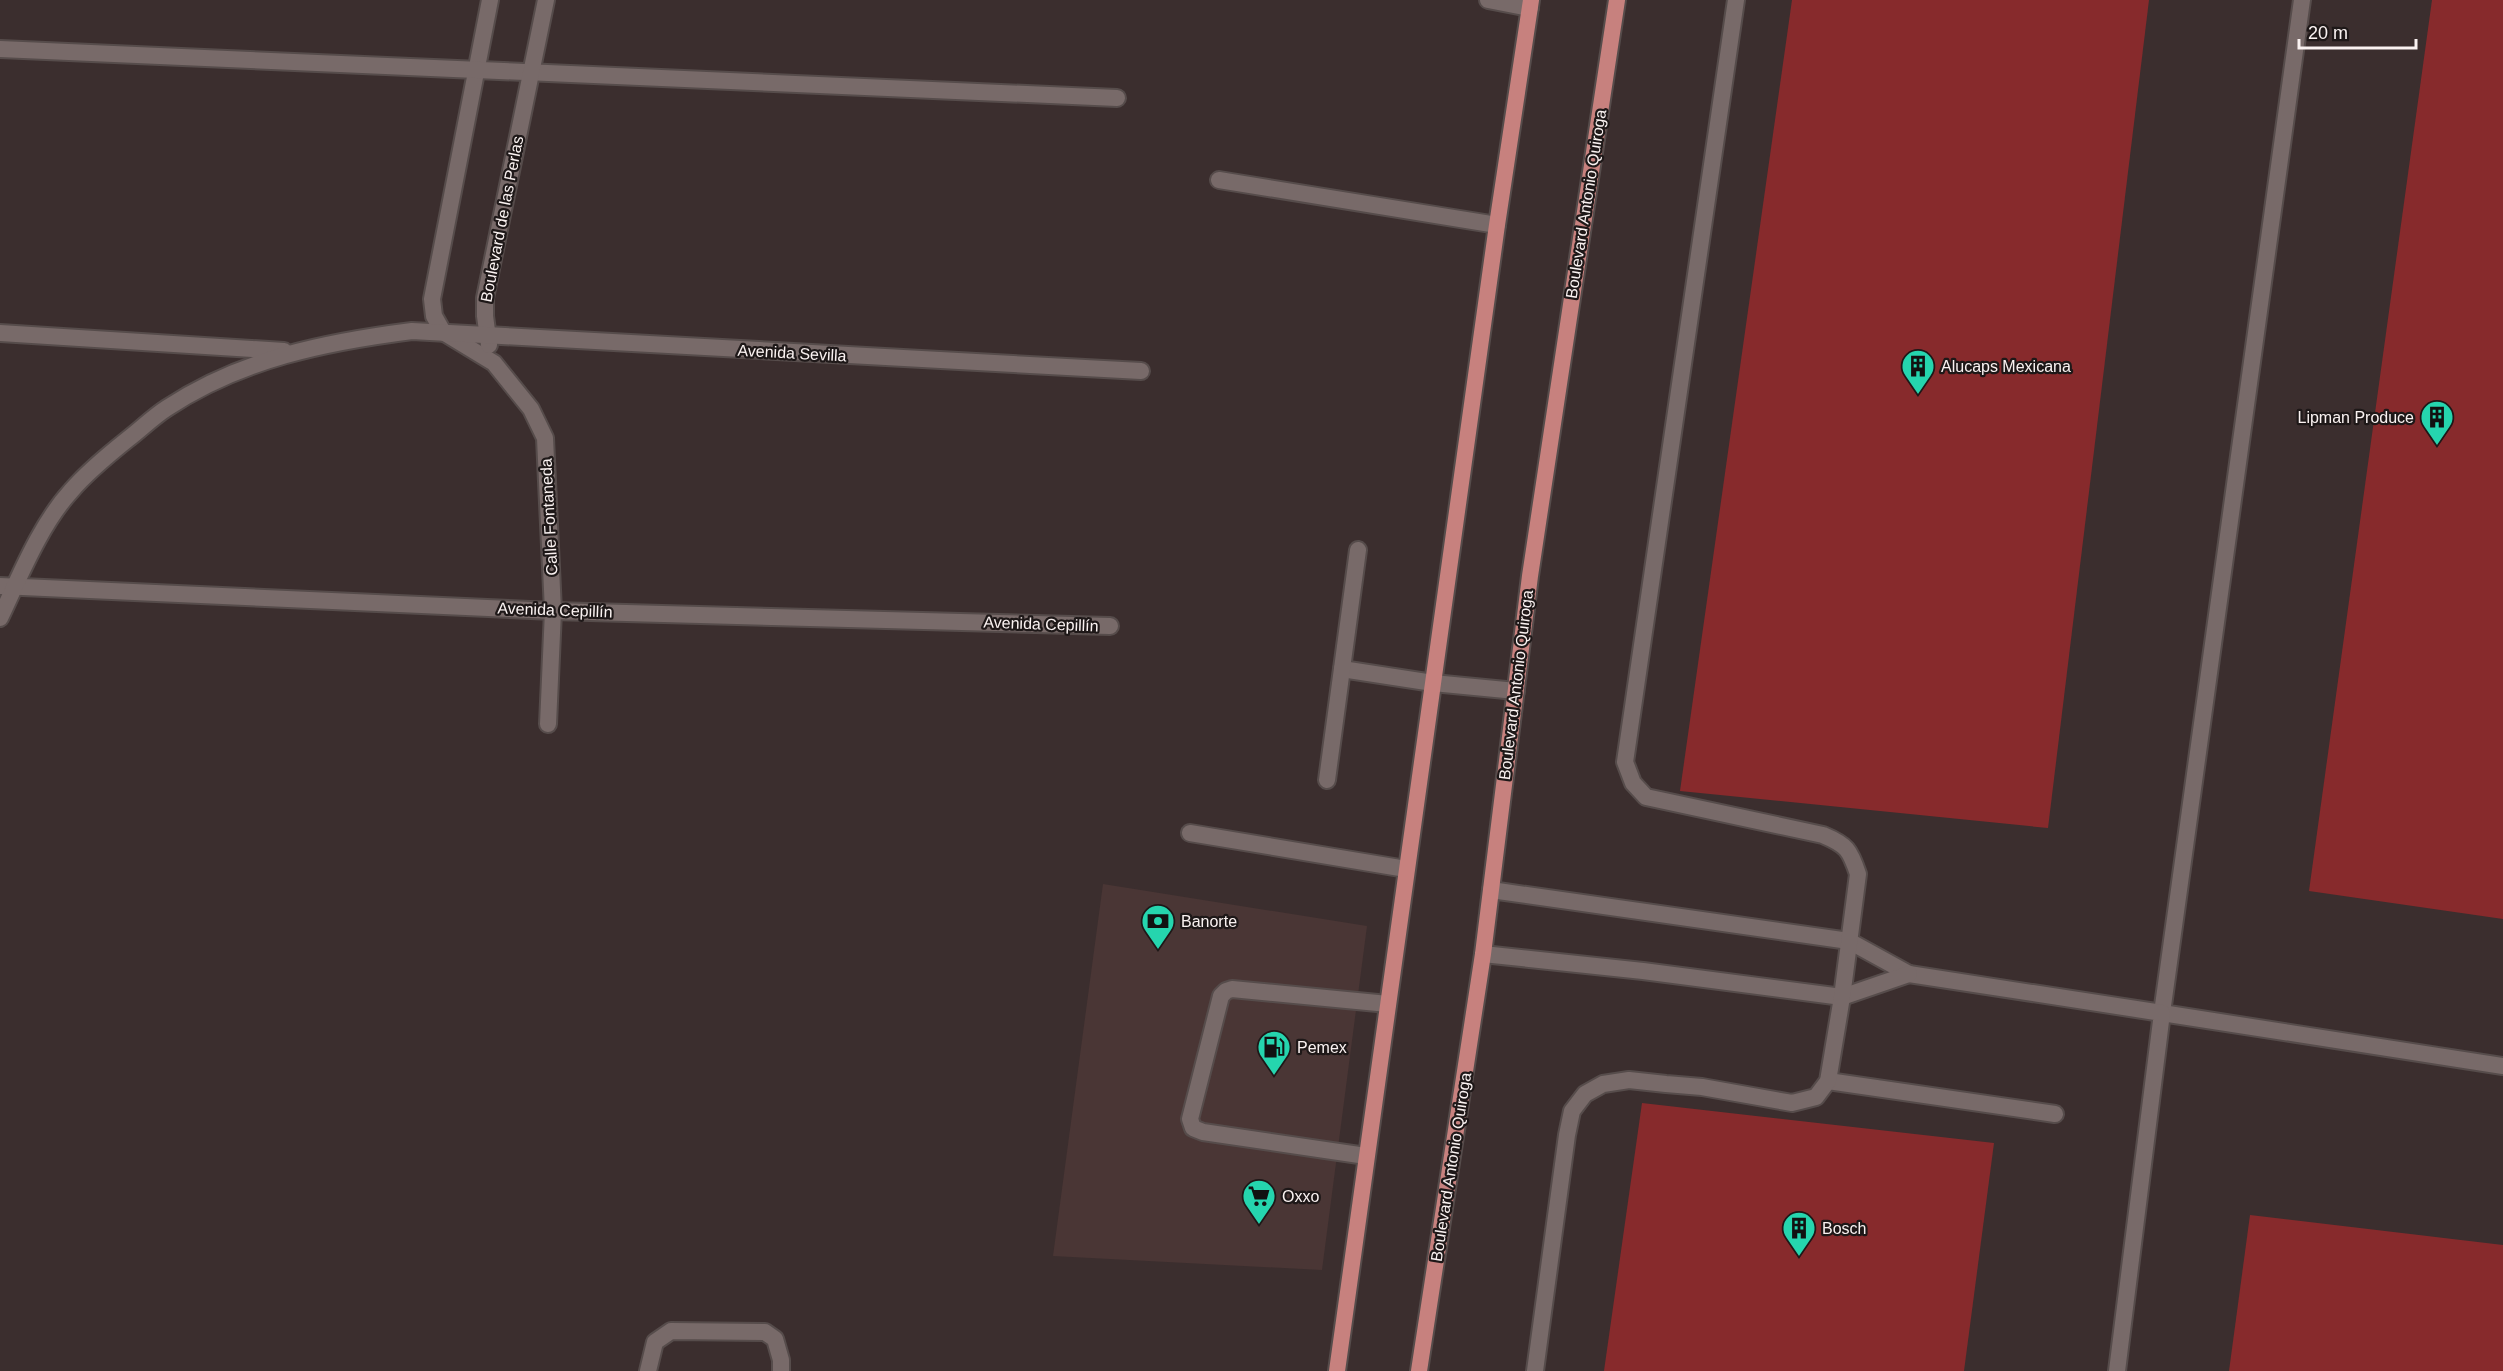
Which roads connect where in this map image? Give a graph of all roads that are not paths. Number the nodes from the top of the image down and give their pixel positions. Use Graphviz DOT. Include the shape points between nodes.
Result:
graph roads {
  1 [pos="490,0"];
  2 [pos="546,0"];
  3 [pos="1488,0"];
  4 [pos="1617,0"];
  5 [pos="1736,0"];
  6 [pos="2302,0"];
  7 [pos="1530,4"];
  8 [pos="0,49"];
  9 [pos="476,72"];
  10 [pos="531,74"];
  11 [pos="1117,98"];
  12 [pos="1219,180"];
  13 [pos="1497,225"];
  14 [pos="443,332"];
  15 [pos="0,333"];
  16 [pos="487,336"];
  17 [pos="292,352"];
  18 [pos="494,363"];
  19 [pos="1141,371"];
  20 [pos="1358,550"];
  21 [pos="7,586"];
  22 [pos="553,611"];
  23 [pos="0,618"];
  24 [pos="1110,626"];
  25 [pos="1342,669"];
  26 [pos="1433,683"];
  27 [pos="1515,691"];
  28 [pos="548,724"];
  29 [pos="1327,780"];
  30 [pos="1190,833"];
  31 [pos="1406,869"];
  32 [pos="1491,890"];
  33 [pos="1849,941"];
  34 [pos="1483,954"];
  35 [pos="1909,974"];
  36 [pos="1842,997"];
  37 [pos="1388,1005"];
  38 [pos="2162,1013"];
  39 [pos="2503,1066"];
  40 [pos="1828,1081"];
  41 [pos="2055,1114"];
  42 [pos="1366,1156"];
  43 [pos="648,1371"];
  44 [pos="781,1371"];
  45 [pos="1337,1371"];
  46 [pos="1419,1371"];
  47 [pos="1535,1371"];
  48 [pos="2117,1371"];
  1 -- 9 [label="street"];
  2 -- 10 [label="street, Boulevard de las Perlas"];
  3 -- 7 [label="street"];
  4 -- 27 [label="main road, Boulevard Antonio Quiroga"];
  5 -- 33 [label="street" via="1625,762 1633,783 1646,797 1823,835 1843,843 1858,874"];
  6 -- 38 [label="street"];
  7 -- 13 [label="main road"];
  8 -- 9 [label="street"];
  9 -- 10 [label="street"];
  9 -- 14 [label="street" via="432,299 434,316"];
  10 -- 11 [label="street"];
  10 -- 16 [label="street, Boulevard de las Perlas" via="485,298"];
  12 -- 13 [label="street"];
  13 -- 26 [label="main road"];
  14 -- 16 [label="street, Avenida Sevilla"];
  14 -- 17 [label="street, Avenida Sevilla" via="353,339"];
  14 -- 18 [label="street"];
  15 -- 17 [label="street"];
  16 -- 18 [label="street, Boulevard de las Perlas"];
  16 -- 19 [label="street, Avenida Sevilla"];
  17 -- 21 [label="street" via="223,376 166,408 113,451 70,491"];
  18 -- 22 [label="street, Calle Fontaneda" via="531,409 545,438"];
  20 -- 25 [label="street"];
  21 -- 22 [label="street, Avenida Cepillín"];
  21 -- 23 [label="street"];
  22 -- 24 [label="street, Avenida Cepillín"];
  22 -- 28 [label="street, Calle Fontaneda"];
  25 -- 26 [label="street"];
  25 -- 29 [label="street"];
  26 -- 27 [label="street"];
  26 -- 31 [label="main road"];
  27 -- 32 [label="main road, Boulevard Antonio Quiroga"];
  30 -- 31 [label="street"];
  31 -- 37 [label="main road"];
  32 -- 33 [label="street"];
  32 -- 34 [label="main road, Boulevard Antonio Quiroga"];
  33 -- 35 [label="street"];
  33 -- 36 [label="street"];
  34 -- 36 [label="street"];
  34 -- 46 [label="main road, Boulevard Antonio Quiroga"];
  35 -- 36 [label="street"];
  35 -- 38 [label="street"];
  36 -- 40 [label="street"];
  37 -- 42 [label="main road"];
  37 -- 42 [label="street" via="1226,991 1221,996 1190,1119 1193,1128 1203,1132"];
  38 -- 39 [label="street"];
  38 -- 48 [label="street"];
  40 -- 41 [label="street"];
  40 -- 47 [label="street" via="1816,1097 1792,1103 1702,1087 1629,1080 1603,1084 1585,1094 1572,1112 1567,1135"];
  42 -- 45 [label="main road"];
  43 -- 44 [label="street" via="655,1342 671,1331 765,1332 775,1339"];
}
